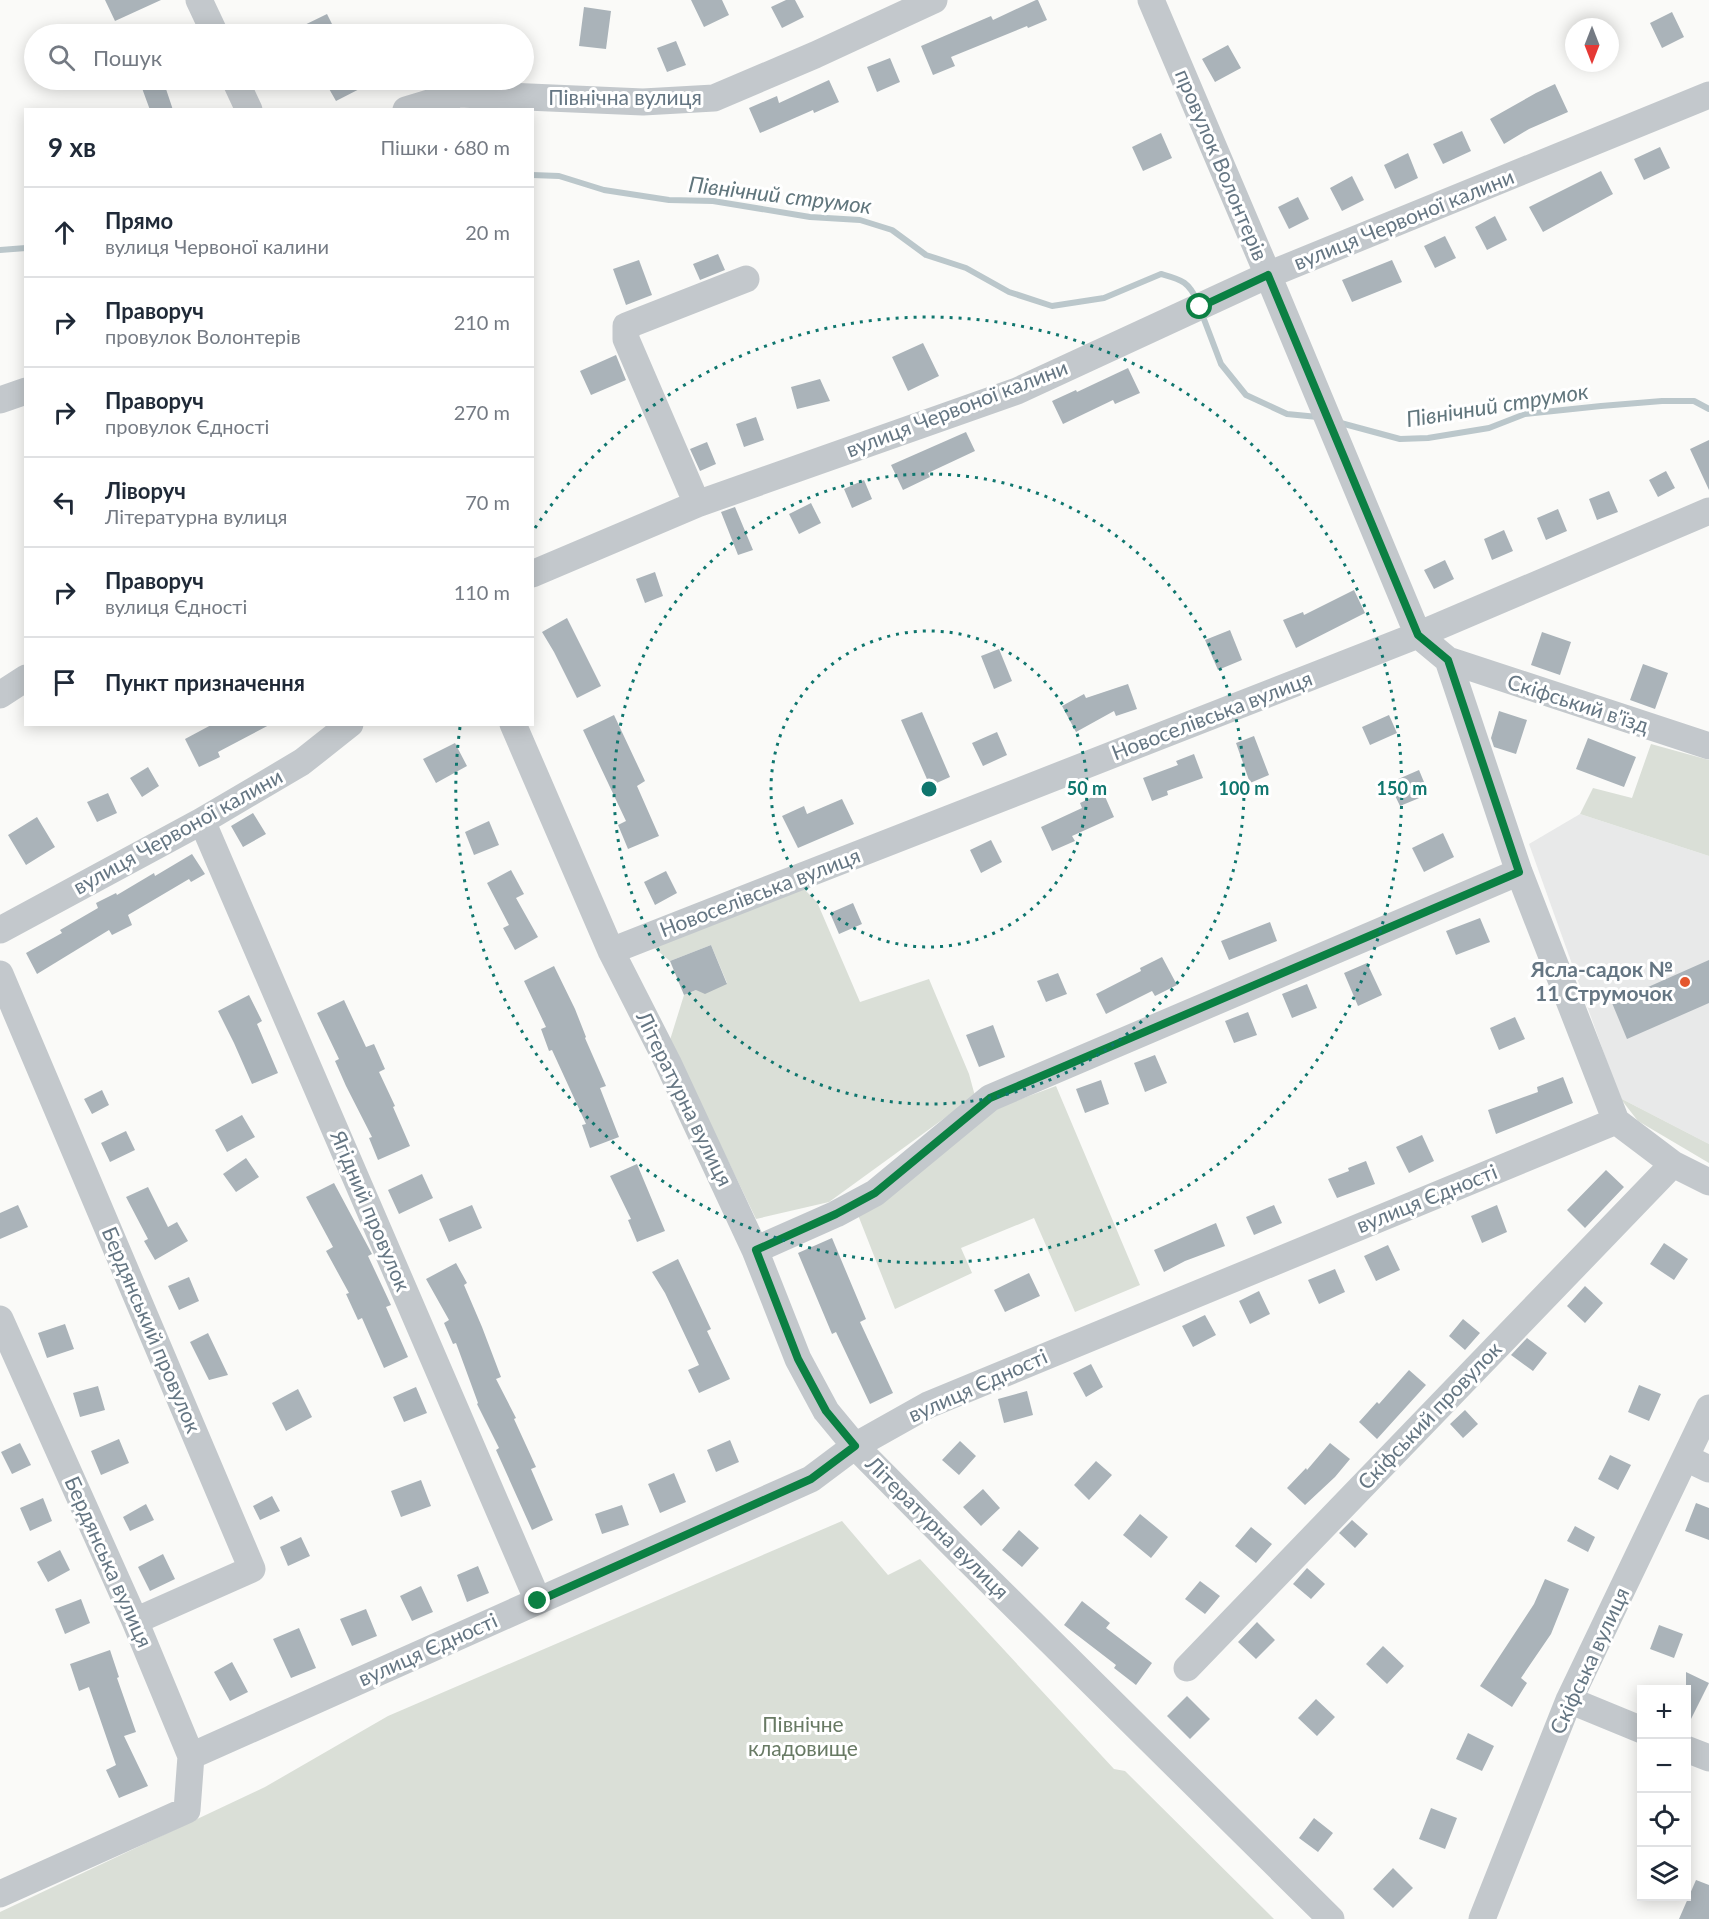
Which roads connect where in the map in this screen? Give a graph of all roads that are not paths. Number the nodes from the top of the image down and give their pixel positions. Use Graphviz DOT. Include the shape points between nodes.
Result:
graph roads {
  1 [pos="199,0"];
  2 [pos="934,0"];
  3 [pos="1151,0"];
  4 [pos="210,24"];
  5 [pos="240,90"];
  6 [pos="1709,95"];
  7 [pos="248,108"];
  8 [pos="413,108"];
  9 [pos="1268,275"];
  10 [pos="747,279"];
  11 [pos="24,392"];
  12 [pos="0,400"];
  13 [pos="698,504"];
  14 [pos="1709,511"];
  15 [pos="534,573"];
  16 [pos="1418,635"];
  17 [pos="1448,660"];
  18 [pos="24,679"];
  19 [pos="0,695"];
  20 [pos="347,726"];
  21 [pos="514,726"];
  22 [pos="1709,746"];
  23 [pos="202,821"];
  24 [pos="1519,872"];
  25 [pos="0,930"];
  26 [pos="611,951"];
  27 [pos="0,974"];
  28 [pos="1616,1121"];
  29 [pos="1673,1164"];
  30 [pos="1709,1182"];
  31 [pos="756,1250"];
  32 [pos="0,1319"];
  33 [pos="1709,1408"];
  34 [pos="855,1446"];
  35 [pos="1697,1464"];
  36 [pos="538,1601"];
  37 [pos="135,1621"];
  38 [pos="1187,1668"];
  39 [pos="1569,1700"];
  40 [pos="1637,1728"];
  41 [pos="1691,1751"];
  42 [pos="191,1756"];
  43 [pos="1709,1758"];
  44 [pos="0,1894"];
  45 [pos="1331,1919"];
  46 [pos="1482,1919"];
  1 -- 4 [label="street"];
  2 -- 8 [label="street, Північна вулиця" via="714,98 643,102 459,94"];
  3 -- 9 [label="street, провулок Волонтерів"];
  5 -- 7 [label="street"];
  6 -- 9 [label="street, вулиця Червоної калини"];
  9 -- 13 [label="street, вулиця Червоної калини" via="1017,391"];
  9 -- 16 [label="street, провулок Волонтерів"];
  10 -- 13 [label="street" via="626,326 626,339"];
  11 -- 12 [label="street"];
  13 -- 15 [label="street, вулиця Червоної калини"];
  14 -- 16 [label="street, Новоселівська вулиця"];
  16 -- 17 [label="street, провулок Волонтерів"];
  16 -- 26 [label="street, Новоселівська вулиця"];
  17 -- 22 [label="street, Скіфський в'їзд"];
  17 -- 24 [label="street"];
  18 -- 19 [label="street"];
  20 -- 23 [label="street, вулиця Червоної калини" via="302,762"];
  21 -- 26 [label="street, Літературна вулиця"];
  23 -- 25 [label="street, вулиця Червоної калини"];
  23 -- 36 [label="street, Ягідний провулок"];
  24 -- 28 [label="street"];
  24 -- 31 [label="street" via="990,1098 875,1193"];
  26 -- 31 [label="street, Літературна вулиця"];
  27 -- 37 [label="street, Бердянський провулок" via="252,1569"];
  28 -- 29 [label="street"];
  28 -- 34 [label="street, вулиця Єдності" via="928,1405"];
  29 -- 30 [label="street"];
  29 -- 38 [label="street, Скіфський провулок"];
  31 -- 34 [label="street, Літературна вулиця" via="798,1359 826,1411"];
  32 -- 37 [label="street, Бердянська вулиця"];
  33 -- 35 [label="street, Скіфська вулиця"];
  34 -- 36 [label="street, вулиця Єдності" via="811,1479"];
  34 -- 45 [label="street, Літературна вулиця"];
  35 -- 39 [label="street, Скіфська вулиця"];
  36 -- 42 [label="street, вулиця Єдності"];
  37 -- 42 [label="street, Бердянська вулиця"];
  39 -- 40 [label="street"];
  39 -- 46 [label="street, Скіфська вулиця"];
  41 -- 43 [label="street"];
  42 -- 44 [label="street, Бердянська вулиця" via="187,1810"];
}
